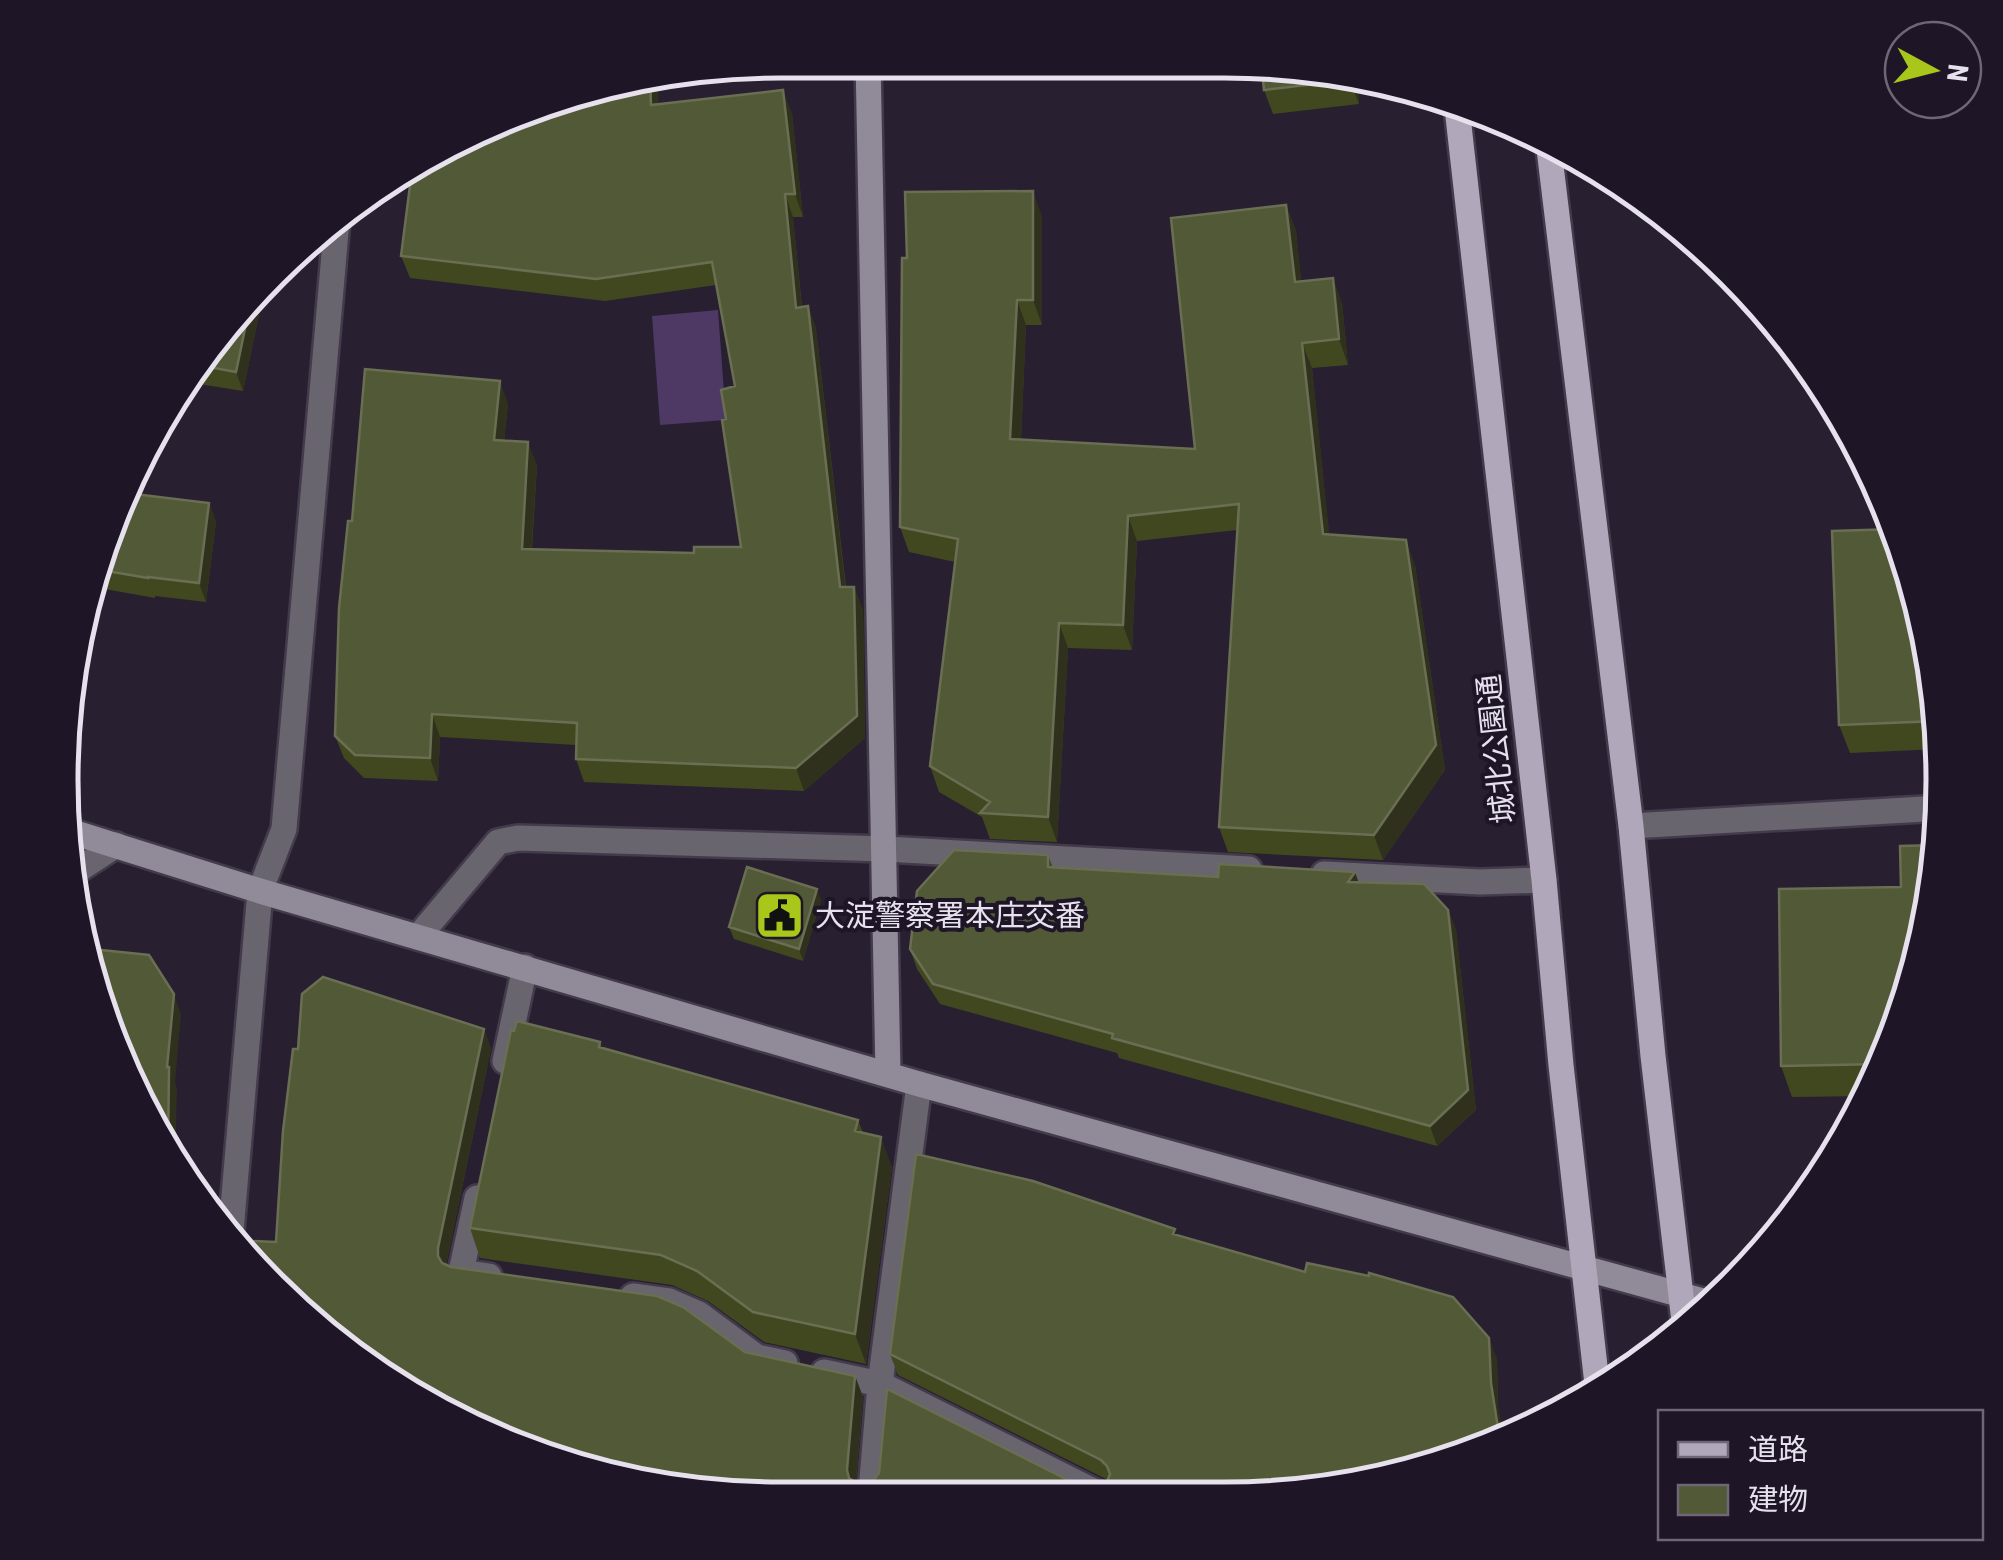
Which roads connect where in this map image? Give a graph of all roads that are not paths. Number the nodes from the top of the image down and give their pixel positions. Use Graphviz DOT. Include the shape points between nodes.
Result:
graph roads {
  1 [pos="868,78"];
  2 [pos="1458,118"];
  3 [pos="1550,159"];
  4 [pos="336,237"];
  5 [pos="1925,809"];
  6 [pos="1631,826"];
  7 [pos="80,834"];
  8 [pos="116,846"];
  9 [pos="885,849"];
  10 [pos="83,867"];
  11 [pos="1544,880"];
  12 [pos="260,891"];
  13 [pos="418,936"];
  14 [pos="525,967"];
  15 [pos="888,1074"];
  16 [pos="501,1082"];
  17 [pos="919,1084"];
  18 [pos="481,1177"];
  19 [pos="232,1219"];
  20 [pos="1585,1268"];
  21 [pos="518,1280"];
  22 [pos="612,1293"];
  23 [pos="1681,1294"];
  24 [pos="1696,1299"];
  25 [pos="1683,1311"];
  26 [pos="1596,1374"];
  27 [pos="880,1384"];
  28 [pos="872,1482"];
  29 [pos="1075,1482"];
  1 -- 9 [label="street"];
  2 -- 11 [label="main road, 城北公園通"];
  3 -- 6 [label="main road"];
  4 -- 12 [label="street" via="284,829"];
  5 -- 6 [label="street"];
  6 -- 23 [label="main road"];
  7 -- 8 [label="street"];
  8 -- 10 [label="street"];
  8 -- 12 [label="street"];
  9 -- 11 [label="street" via="1480,882"];
  9 -- 13 [label="street" via="518,838 498,842"];
  9 -- 15 [label="street"];
  11 -- 20 [label="main road, 城北公園通"];
  12 -- 13 [label="street"];
  12 -- 19 [label="street"];
  13 -- 14 [label="street"];
  14 -- 15 [label="street"];
  14 -- 16 [label="street"];
  15 -- 17 [label="street"];
  17 -- 20 [label="street"];
  17 -- 27 [label="street"];
  18 -- 21 [label="street" via="461,1272"];
  20 -- 23 [label="street"];
  20 -- 26 [label="main road, 城北公園通"];
  22 -- 27 [label="street" via="669,1301 699,1314 757,1357"];
  23 -- 24 [label="street"];
  23 -- 25 [label="main road"];
  27 -- 28 [label="street"];
  27 -- 29 [label="street"];
}
